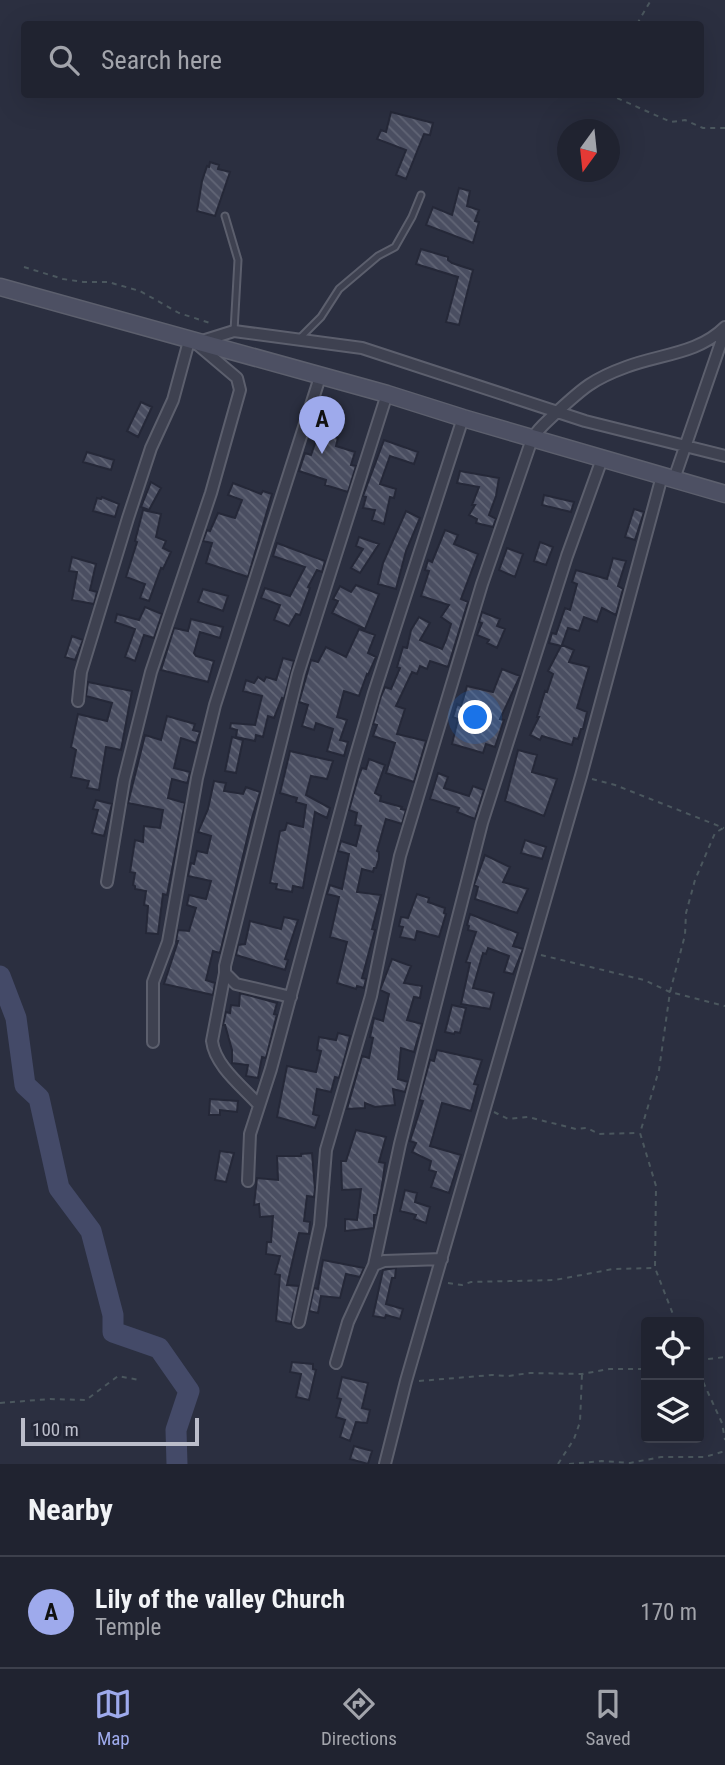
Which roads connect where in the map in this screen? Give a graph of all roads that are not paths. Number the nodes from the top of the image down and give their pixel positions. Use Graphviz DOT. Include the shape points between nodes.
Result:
graph roads {
  1 [pos="421,195"];
  2 [pos="225,216"];
  3 [pos="3,288"];
  4 [pos="725,329"];
  5 [pos="229,333"];
  6 [pos="299,339"];
  7 [pos="193,342"];
  8 [pos="320,377"];
  9 [pos="387,394"];
  10 [pos="558,411"];
  11 [pos="463,418"];
  12 [pos="532,439"];
  13 [pos="686,447"];
  14 [pos="725,456"];
  15 [pos="602,458"];
  16 [pos="668,477"];
  17 [pos="725,494"];
  18 [pos="78,701"];
  19 [pos="107,882"];
  20 [pos="225,973"];
  21 [pos="291,997"];
  22 [pos="153,1042"];
  23 [pos="259,1105"];
  24 [pos="248,1181"];
  25 [pos="442,1259"];
  26 [pos="374,1265"];
  27 [pos="299,1322"];
  28 [pos="335,1363"];
  29 [pos="385,1464"];
  1 -- 6 [label="lane" via="395,247 377,256 339,289"];
  2 -- 5 [label="lane" via="237,260"];
  3 -- 7 [label="main road"];
  4 -- 10 [label="street" via="700,346 597,379"];
  4 -- 13 [label="street"];
  5 -- 6 [label="street"];
  5 -- 7 [label="street"];
  6 -- 10 [label="street" via="380,352"];
  7 -- 8 [label="main road"];
  7 -- 18 [label="street" via="124,531 81,672"];
  7 -- 19 [label="street" via="237,378 240,390 207,506 150,673 124,780"];
  8 -- 9 [label="main road"];
  8 -- 22 [label="street" via="215,705 168,942 153,982"];
  9 -- 11 [label="main road"];
  9 -- 20 [label="street" via="298,674"];
  10 -- 12 [label="street"];
  10 -- 13 [label="street"];
  11 -- 12 [label="main road"];
  11 -- 21 [label="street" via="374,693"];
  12 -- 15 [label="main road"];
  12 -- 27 [label="street" via="482,584 401,856 371,996 326,1150 320,1225"];
  13 -- 14 [label="street"];
  13 -- 16 [label="street"];
  15 -- 16 [label="main road"];
  15 -- 26 [label="street" via="482,823"];
  16 -- 17 [label="main road"];
  16 -- 25 [label="street"];
  20 -- 21 [label="street" via="236,984"];
  20 -- 23 [label="street" via="214,1050"];
  21 -- 23 [label="street"];
  23 -- 24 [label="street" via="250,1134"];
  25 -- 26 [label="street"];
  25 -- 29 [label="street"];
  26 -- 28 [label="street"];
}
